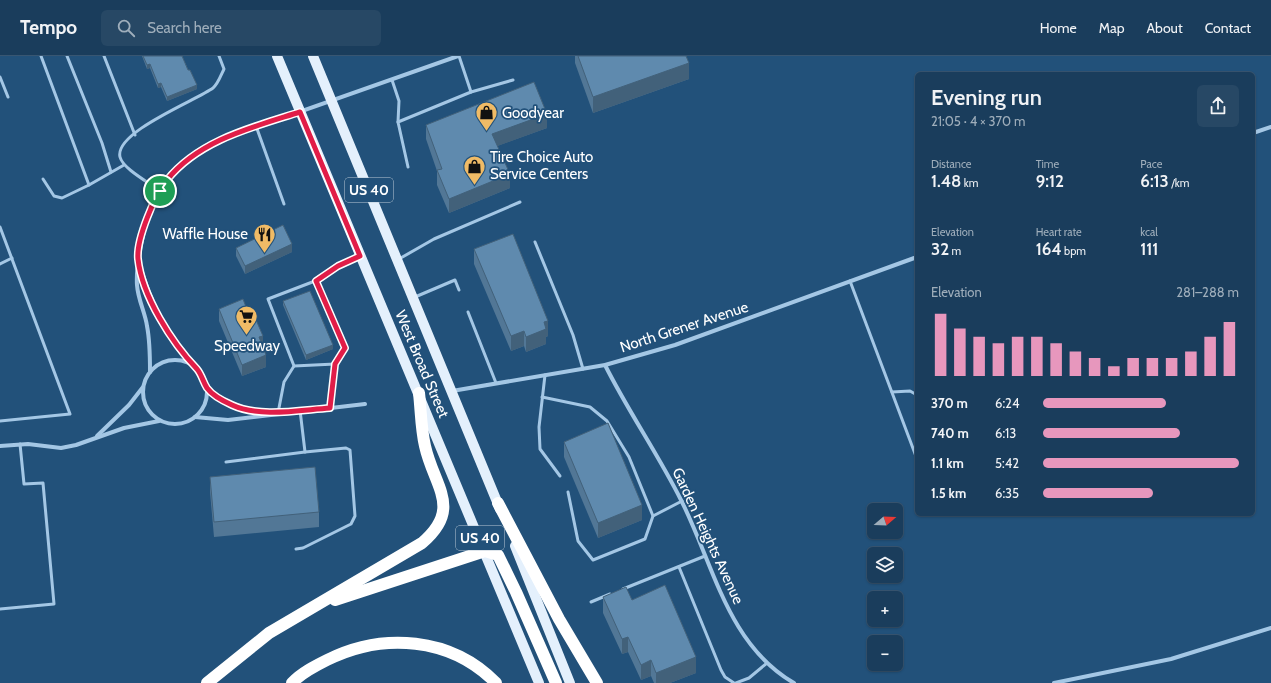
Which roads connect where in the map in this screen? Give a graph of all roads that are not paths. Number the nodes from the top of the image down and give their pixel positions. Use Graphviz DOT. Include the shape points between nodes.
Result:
graph roads {
  1 [pos="42,56"];
  2 [pos="67,56"];
  3 [pos="104,56"];
  4 [pos="219,56"];
  5 [pos="277,56"];
  6 [pos="313,56"];
  7 [pos="458,56"];
  8 [pos="0,77"];
  9 [pos="392,80"];
  10 [pos="513,80"];
  11 [pos="471,92"];
  12 [pos="8,97"];
  13 [pos="332,101"];
  14 [pos="300,112"];
  15 [pos="398,122"];
  16 [pos="256,126"];
  17 [pos="1271,127"];
  18 [pos="1255,132"];
  19 [pos="135,135"];
  20 [pos="124,165"];
  21 [pos="408,167"];
  22 [pos="111,172"];
  23 [pos="43,179"];
  24 [pos="88,185"];
  25 [pos="160,191"];
  26 [pos="520,202"];
  27 [pos="284,204"];
  28 [pos="0,227"];
  29 [pos="535,242"];
  30 [pos="360,256"];
  31 [pos="12,258"];
  32 [pos="138,258"];
  33 [pos="915,258"];
  34 [pos="398,260"];
  35 [pos="0,264"];
  36 [pos="316,281"];
  37 [pos="850,281"];
  38 [pos="459,290"];
  39 [pos="414,297"];
  40 [pos="468,312"];
  41 [pos="335,364"];
  42 [pos="605,365"];
  43 [pos="193,366"];
  44 [pos="294,366"];
  45 [pos="583,369"];
  46 [pos="150,372"];
  47 [pos="545,375"];
  48 [pos="496,383"];
  49 [pos="144,386"];
  50 [pos="206,388"];
  51 [pos="452,391"];
  52 [pos="892,392"];
  53 [pos="419,394"];
  54 [pos="915,394"];
  55 [pos="542,397"];
  56 [pos="365,404"];
  57 [pos="330,408"];
  58 [pos="300,410"];
  59 [pos="278,413"];
  60 [pos="195,417"];
  61 [pos="160,420"];
  62 [pos="0,421"];
  63 [pos="97,436"];
  64 [pos="20,444"];
  65 [pos="0,446"];
  66 [pos="305,452"];
  67 [pos="915,454"];
  68 [pos="226,462"];
  69 [pos="560,476"];
  70 [pos="568,492"];
  71 [pos="682,501"];
  72 [pos="498,503"];
  73 [pos="652,516"];
  74 [pos="296,549"];
  75 [pos="485,551"];
  76 [pos="705,556"];
  77 [pos="679,567"];
  78 [pos="620,590"];
  79 [pos="613,593"];
  80 [pos="591,602"];
  81 [pos="313,608"];
  82 [pos="0,609"];
  83 [pos="1271,628"];
  84 [pos="767,663"];
  85 [pos="207,683"];
  86 [pos="292,683"];
  87 [pos="496,683"];
  88 [pos="539,683"];
  89 [pos="556,683"];
  90 [pos="570,683"];
  91 [pos="597,683"];
  92 [pos="735,683"];
  93 [pos="794,683"];
  94 [pos="1054,683"];
  1 -- 24 [label="lane"];
  2 -- 22 [label="lane"];
  3 -- 19 [label="lane"];
  4 -- 19 [label="lane" via="224,69 215,87 149,122"];
  5 -- 14 [label="main road, West Broad Street / US 40"];
  6 -- 13 [label="main road, West Broad Street / US 40"];
  7 -- 9 [label="street"];
  7 -- 11 [label="lane"];
  8 -- 12 [label="lane"];
  9 -- 13 [label="street"];
  9 -- 15 [label="lane" via="399,101"];
  10 -- 11 [label="lane"];
  11 -- 15 [label="lane"];
  13 -- 14 [label="street"];
  13 -- 34 [label="main road, West Broad Street / US 40"];
  14 -- 16 [label="street"];
  14 -- 30 [label="main road, West Broad Street / US 40"];
  15 -- 21 [label="lane"];
  16 -- 25 [label="street" via="228,137 184,162"];
  16 -- 27 [label="lane"];
  17 -- 18 [label="street"];
  19 -- 20 [label="lane" via="122,146 120,156"];
  20 -- 22 [label="lane"];
  20 -- 25 [label="lane"];
  22 -- 24 [label="lane"];
  23 -- 24 [label="lane" via="54,196 62,198"];
  25 -- 32 [label="street" via="145,224"];
  26 -- 34 [label="lane" via="434,239"];
  28 -- 31 [label="lane"];
  29 -- 45 [label="lane" via="574,335"];
  30 -- 36 [label="lane" via="338,266"];
  30 -- 53 [label="main road, West Broad Street / US 40"];
  31 -- 35 [label="lane"];
  31 -- 62 [label="lane" via="70,414"];
  32 -- 43 [label="street" via="158,315 174,342"];
  32 -- 46 [label="street" via="137,284 150,345"];
  33 -- 37 [label="street, North Grener Avenue"];
  34 -- 39 [label="main road, West Broad Street / US 40"];
  36 -- 41 [label="lane" via="345,348"];
  36 -- 44 [label="lane" via="268,299"];
  37 -- 42 [label="street, North Grener Avenue" via="675,345"];
  37 -- 52 [label="lane"];
  38 -- 39 [label="lane" via="455,280"];
  39 -- 51 [label="main road, West Broad Street / US 40"];
  40 -- 48 [label="lane"];
  41 -- 44 [label="lane"];
  41 -- 57 [label="lane"];
  42 -- 45 [label="street, North Grener Avenue"];
  42 -- 71 [label="street, Garden Heights Avenue"];
  43 -- 46 [label="street" via="177,360 166,361"];
  43 -- 50 [label="street" via="203,377"];
  44 -- 59 [label="lane" via="284,382"];
  45 -- 47 [label="street, North Grener Avenue"];
  46 -- 49 [label="street"];
  47 -- 48 [label="street, North Grener Avenue"];
  47 -- 55 [label="lane"];
  48 -- 51 [label="street, North Grener Avenue"];
  49 -- 61 [label="street" via="144,402 149,411"];
  49 -- 63 [label="street" via="129,405"];
  50 -- 59 [label="street" via="232,406"];
  50 -- 60 [label="street" via="204,404"];
  51 -- 72 [label="main road, West Broad Street / US 40"];
  52 -- 54 [label="lane" via="910,391"];
  52 -- 67 [label="lane"];
  53 -- 75 [label="main road, West Broad Street / US 40"];
  53 -- 81 [label="highway" via="425,446 442,494 444,508 440,524 422,543"];
  55 -- 69 [label="lane" via="540,449"];
  55 -- 73 [label="lane" via="590,407 606,422 629,457"];
  56 -- 57 [label="street"];
  57 -- 58 [label="street"];
  58 -- 59 [label="street"];
  58 -- 66 [label="lane"];
  59 -- 60 [label="street" via="228,420"];
  60 -- 61 [label="street" via="175,424"];
  61 -- 63 [label="street"];
  63 -- 64 [label="street" via="61,448"];
  64 -- 65 [label="street"];
  64 -- 82 [label="lane" via="24,484 44,483 54,604"];
  66 -- 68 [label="lane"];
  66 -- 74 [label="lane" via="348,448 355,516 351,524"];
  70 -- 73 [label="lane" via="578,541 593,560 645,539"];
  71 -- 73 [label="lane"];
  71 -- 76 [label="street, Garden Heights Avenue"];
  72 -- 90 [label="main road, West Broad Street / US 40"];
  72 -- 91 [label="highway" via="559,619"];
  75 -- 81 [label="highway"];
  75 -- 88 [label="main road, West Broad Street / US 40"];
  75 -- 89 [label="highway" via="498,555"];
  76 -- 77 [label="lane"];
  76 -- 84 [label="street, Garden Heights Avenue" via="731,616"];
  77 -- 78 [label="lane"];
  77 -- 92 [label="lane" via="721,670"];
  79 -- 80 [label="lane"];
  81 -- 85 [label="highway" via="269,633"];
  83 -- 94 [label="street" via="1171,659"];
  84 -- 92 [label="lane" via="749,678"];
  84 -- 93 [label="street, Garden Heights Avenue"];
  86 -- 87 [label="highway" via="316,665 340,654 365,646 391,642 417,643 446,650 486,673"];
}
